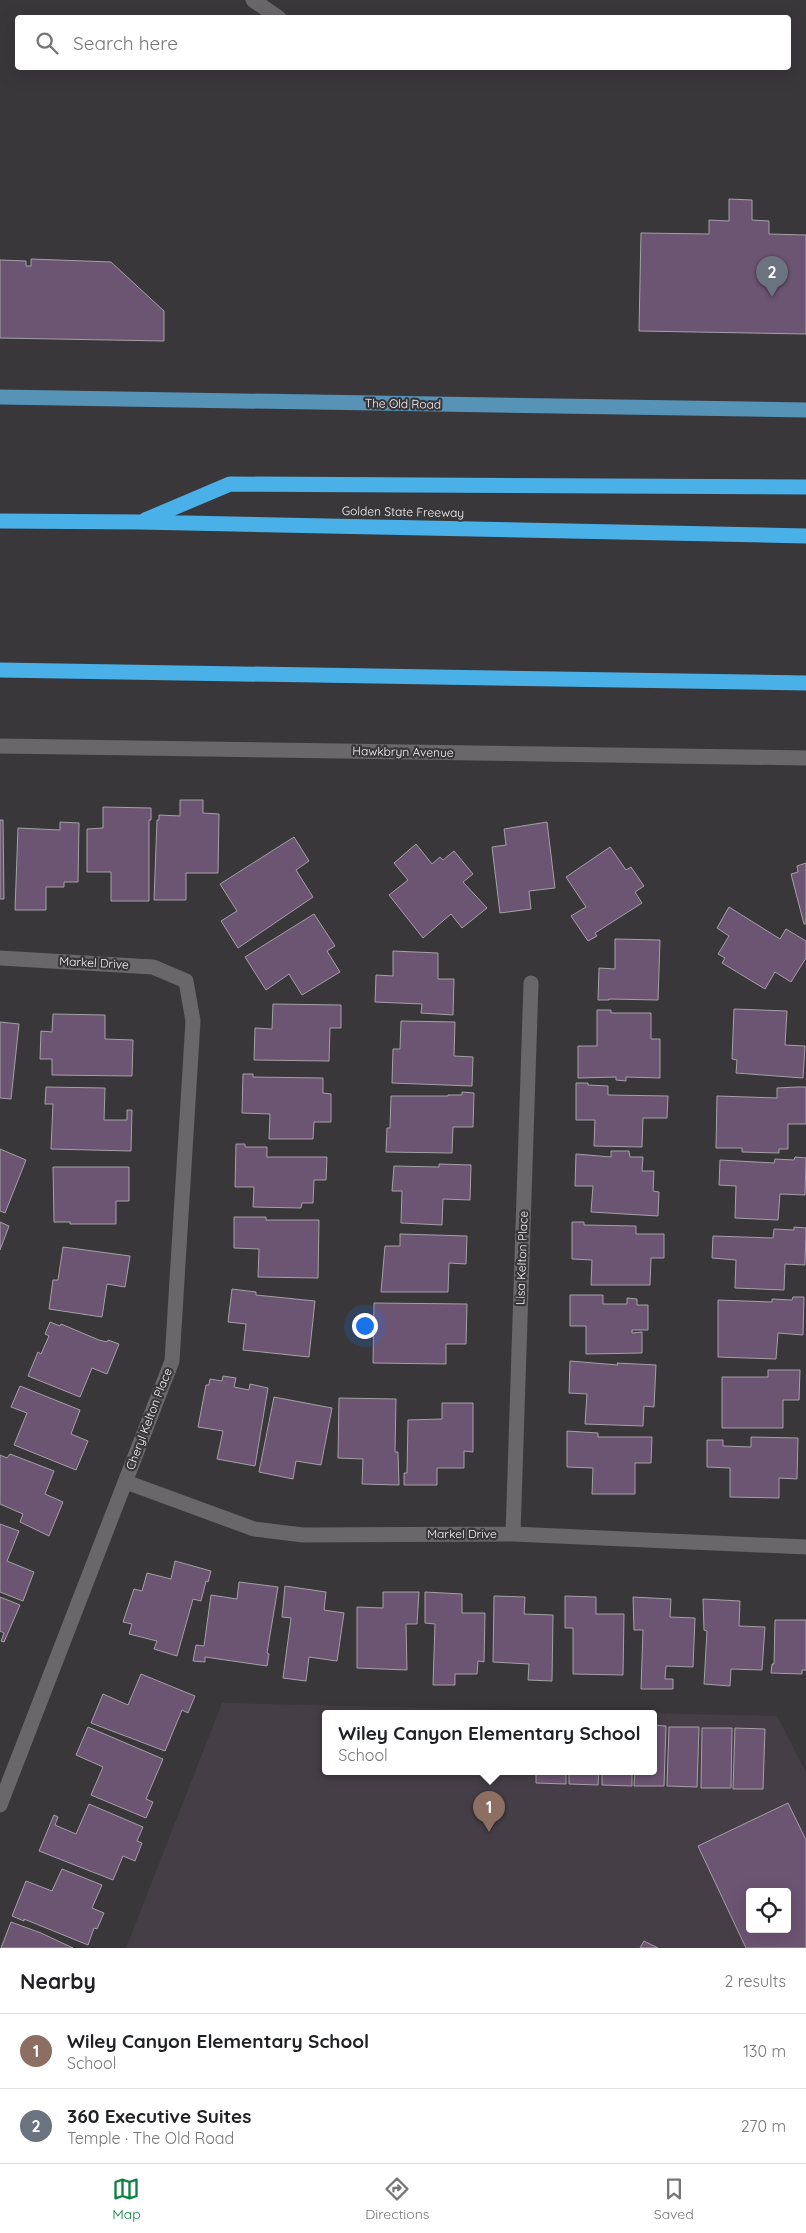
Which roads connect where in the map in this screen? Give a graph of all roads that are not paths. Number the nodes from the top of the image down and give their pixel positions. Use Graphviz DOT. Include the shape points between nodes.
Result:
graph roads {
  1 [pos="253,0"];
  2 [pos="275,15"];
  3 [pos="0,397"];
  4 [pos="806,410"];
  5 [pos="806,487"];
  6 [pos="0,521"];
  7 [pos="140,522"];
  8 [pos="806,536"];
  9 [pos="0,670"];
  10 [pos="806,683"];
  11 [pos="0,746"];
  12 [pos="806,758"];
  13 [pos="0,958"];
  14 [pos="186,981"];
  15 [pos="531,983"];
  16 [pos="126,1482"];
  17 [pos="512,1534"];
  18 [pos="806,1547"];
  19 [pos="0,1805"];
  1 -- 2 [label="street"];
  3 -- 4 [label="main road, The Old Road"];
  5 -- 7 [label="highway" via="230,484"];
  6 -- 7 [label="highway, Golden State Freeway"];
  7 -- 8 [label="highway, Golden State Freeway"];
  9 -- 10 [label="highway"];
  11 -- 12 [label="street, Hawkbryn Avenue"];
  13 -- 14 [label="street, Markel Drive" via="153,967"];
  14 -- 16 [label="street, Cheryl Kelton Place" via="193,1021 172,1361"];
  15 -- 17 [label="street, Lisa Kelton Place"];
  16 -- 17 [label="street, Markel Drive" via="254,1529 303,1535"];
  16 -- 19 [label="street, Cheryl Kelton Place"];
  17 -- 18 [label="street, Markel Drive"];
}
